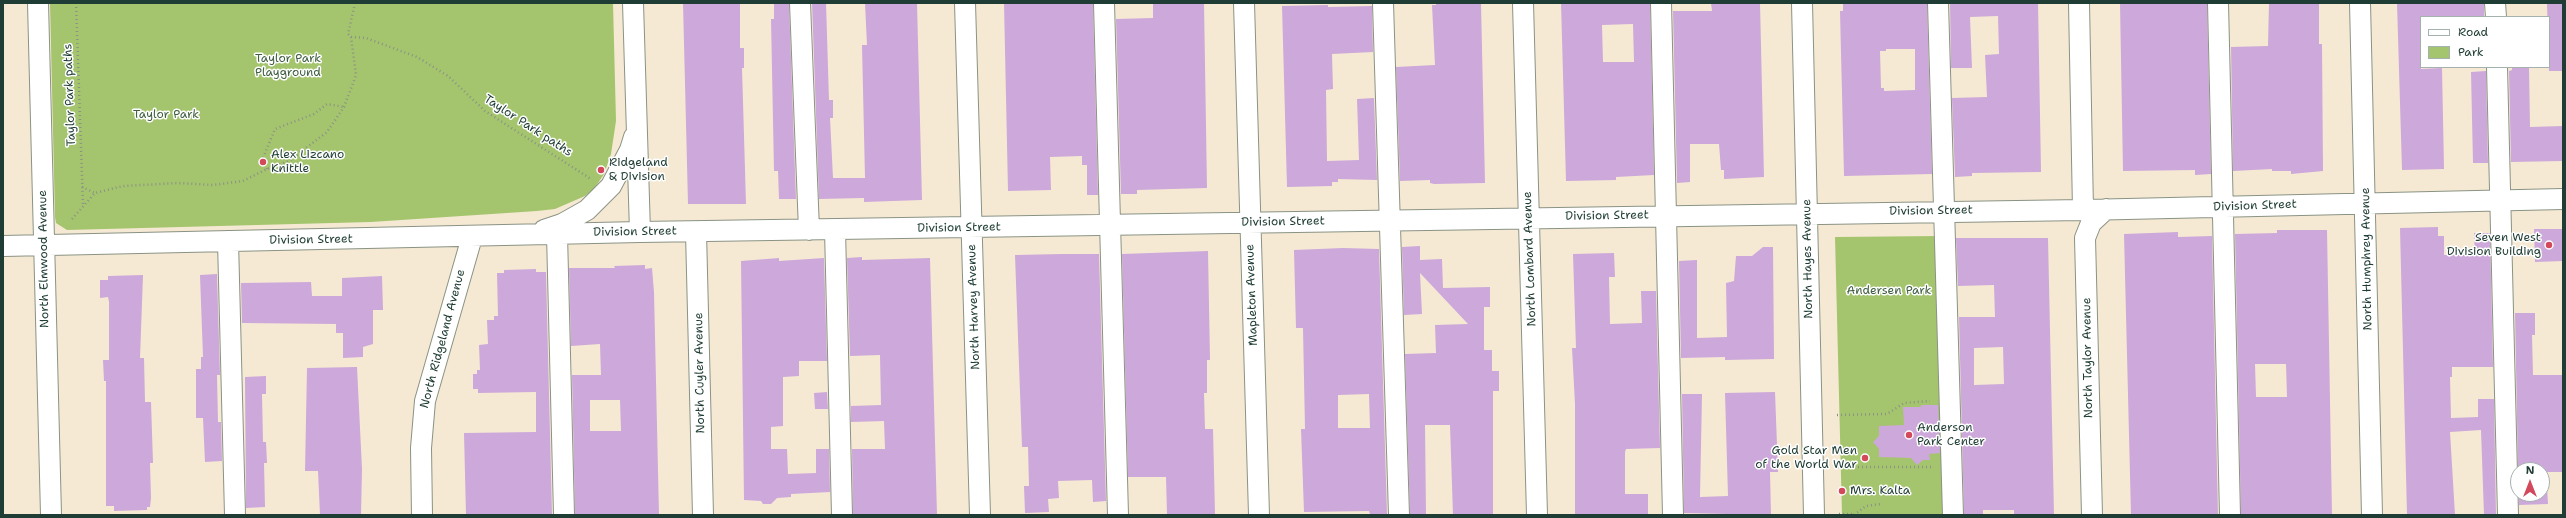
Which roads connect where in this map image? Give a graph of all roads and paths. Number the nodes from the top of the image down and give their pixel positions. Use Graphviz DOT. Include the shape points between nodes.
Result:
graph roads {
  1 [pos="38,3"];
  2 [pos="76,3"];
  3 [pos="355,3"];
  4 [pos="633,3"];
  5 [pos="800,3"];
  6 [pos="965,3"];
  7 [pos="1104,3"];
  8 [pos="1244,3"];
  9 [pos="1383,3"];
  10 [pos="1523,3"];
  11 [pos="1661,3"];
  12 [pos="1802,3"];
  13 [pos="1938,3"];
  14 [pos="2079,3"];
  15 [pos="2218,3"];
  16 [pos="2360,3"];
  17 [pos="2495,3"];
  18 [pos="2496,16"];
  19 [pos="351,37"];
  20 [pos="2497,68"];
  21 [pos="344,107"];
  22 [pos="637,127"];
  23 [pos="266,169"];
  24 [pos="592,179"];
  25 [pos="82,187"];
  26 [pos="95,193"];
  27 [pos="2563,199"];
  28 [pos="2500,200"];
  29 [pos="2366,202"];
  30 [pos="83,204"];
  31 [pos="2224,206"];
  32 [pos="2106,209"];
  33 [pos="2083,210"];
  34 [pos="1944,211"];
  35 [pos="1807,213"];
  36 [pos="1667,216"];
  37 [pos="1529,218"];
  38 [pos="72,219"];
  39 [pos="1390,220"];
  40 [pos="1250,223"];
  41 [pos="1110,226"];
  42 [pos="972,228"];
  43 [pos="809,230"];
  44 [pos="836,230"];
  45 [pos="640,232"];
  46 [pos="696,232"];
  47 [pos="557,234"];
  48 [pos="528,235"];
  49 [pos="472,237"];
  50 [pos="228,241"];
  51 [pos="44,245"];
  52 [pos="3,246"];
  53 [pos="1951,401"];
  54 [pos="1837,415"];
  55 [pos="1931,461"];
  56 [pos="1838,467"];
  57 [pos="1881,504"];
  58 [pos="1839,514"];
  59 [pos="51,515"];
  60 [pos="235,515"];
  61 [pos="422,515"];
  62 [pos="564,515"];
  63 [pos="703,515"];
  64 [pos="842,515"];
  65 [pos="980,515"];
  66 [pos="1118,515"];
  67 [pos="1259,515"];
  68 [pos="1399,515"];
  69 [pos="1537,515"];
  70 [pos="1673,515"];
  71 [pos="1814,515"];
  72 [pos="1854,515"];
  73 [pos="1953,515"];
  74 [pos="2092,515"];
  75 [pos="2230,515"];
  76 [pos="2372,515"];
  77 [pos="2508,515"];
  1 -- 51 [label="street, North Elmwood Avenue"];
  2 -- 25 [label="path, Taylor Park paths"];
  3 -- 19 [label="path" via="348,34"];
  4 -- 22 [label="street"];
  5 -- 43 [label="street"];
  6 -- 42 [label="street, North Harvey Avenue"];
  7 -- 41 [label="street"];
  8 -- 40 [label="street, Mapleton Avenue"];
  9 -- 39 [label="street"];
  10 -- 37 [label="street, North Lombard Avenue"];
  11 -- 36 [label="street"];
  12 -- 35 [label="street, North Hayes Avenue"];
  13 -- 34 [label="street"];
  14 -- 33 [label="street"];
  15 -- 31 [label="street"];
  16 -- 29 [label="street, North Humphrey Avenue"];
  17 -- 18 [label="street"];
  19 -- 21 [label="path" via="356,75"];
  19 -- 24 [label="path, Taylor Park paths" via="366,38 417,57 448,76 485,112 557,154"];
  20 -- 28 [label="street"];
  21 -- 23 [label="path" via="327,132 289,161"];
  21 -- 23 [label="path" via="327,104 314,114 275,130 263,158"];
  22 -- 45 [label="street"];
  22 -- 48 [label="street" via="630,150 611,186 587,210 562,224"];
  23 -- 26 [label="path" via="243,181 213,185 178,183 123,186"];
  25 -- 26 [label="path"];
  25 -- 30 [label="path, Taylor Park paths"];
  26 -- 30 [label="path"];
  27 -- 28 [label="street, Division Street"];
  28 -- 29 [label="street, Division Street"];
  28 -- 77 [label="street"];
  29 -- 31 [label="street, Division Street"];
  29 -- 76 [label="street, North Humphrey Avenue"];
  30 -- 38 [label="path"];
  31 -- 32 [label="street, Division Street"];
  31 -- 75 [label="street"];
  32 -- 33 [label="street, Division Street"];
  32 -- 74 [label="street, North Taylor Avenue" via="2091,223 2085,238"];
  33 -- 34 [label="street, Division Street"];
  34 -- 35 [label="street, Division Street"];
  34 -- 53 [label="street"];
  35 -- 36 [label="street, Division Street"];
  35 -- 71 [label="street, North Hayes Avenue"];
  36 -- 37 [label="street, Division Street"];
  36 -- 70 [label="street"];
  37 -- 39 [label="street, Division Street"];
  37 -- 69 [label="street, North Lombard Avenue"];
  39 -- 40 [label="street, Division Street"];
  39 -- 68 [label="street"];
  40 -- 41 [label="street, Division Street"];
  40 -- 67 [label="street, Mapleton Avenue"];
  41 -- 42 [label="street, Division Street"];
  41 -- 66 [label="street"];
  42 -- 44 [label="street, Division Street"];
  42 -- 65 [label="street, North Harvey Avenue"];
  43 -- 44 [label="street, Division Street"];
  43 -- 46 [label="street, Division Street"];
  44 -- 64 [label="street"];
  45 -- 46 [label="street, Division Street"];
  45 -- 47 [label="street, Division Street"];
  46 -- 63 [label="street, North Cuyler Avenue"];
  47 -- 48 [label="street, Division Street"];
  47 -- 62 [label="street"];
  48 -- 49 [label="street, Division Street"];
  49 -- 50 [label="street, Division Street"];
  49 -- 61 [label="street, North Ridgeland Avenue" via="425,401 421,448"];
  50 -- 51 [label="street, Division Street"];
  50 -- 60 [label="street"];
  51 -- 52 [label="street, Division Street"];
  51 -- 59 [label="street, North Elmwood Avenue"];
  53 -- 54 [label="path" via="1904,403 1887,414"];
  53 -- 73 [label="street"];
  55 -- 56 [label="path" via="1931,467"];
  57 -- 72 [label="path" via="1866,506"];
  58 -- 72 [label="path"];
}
